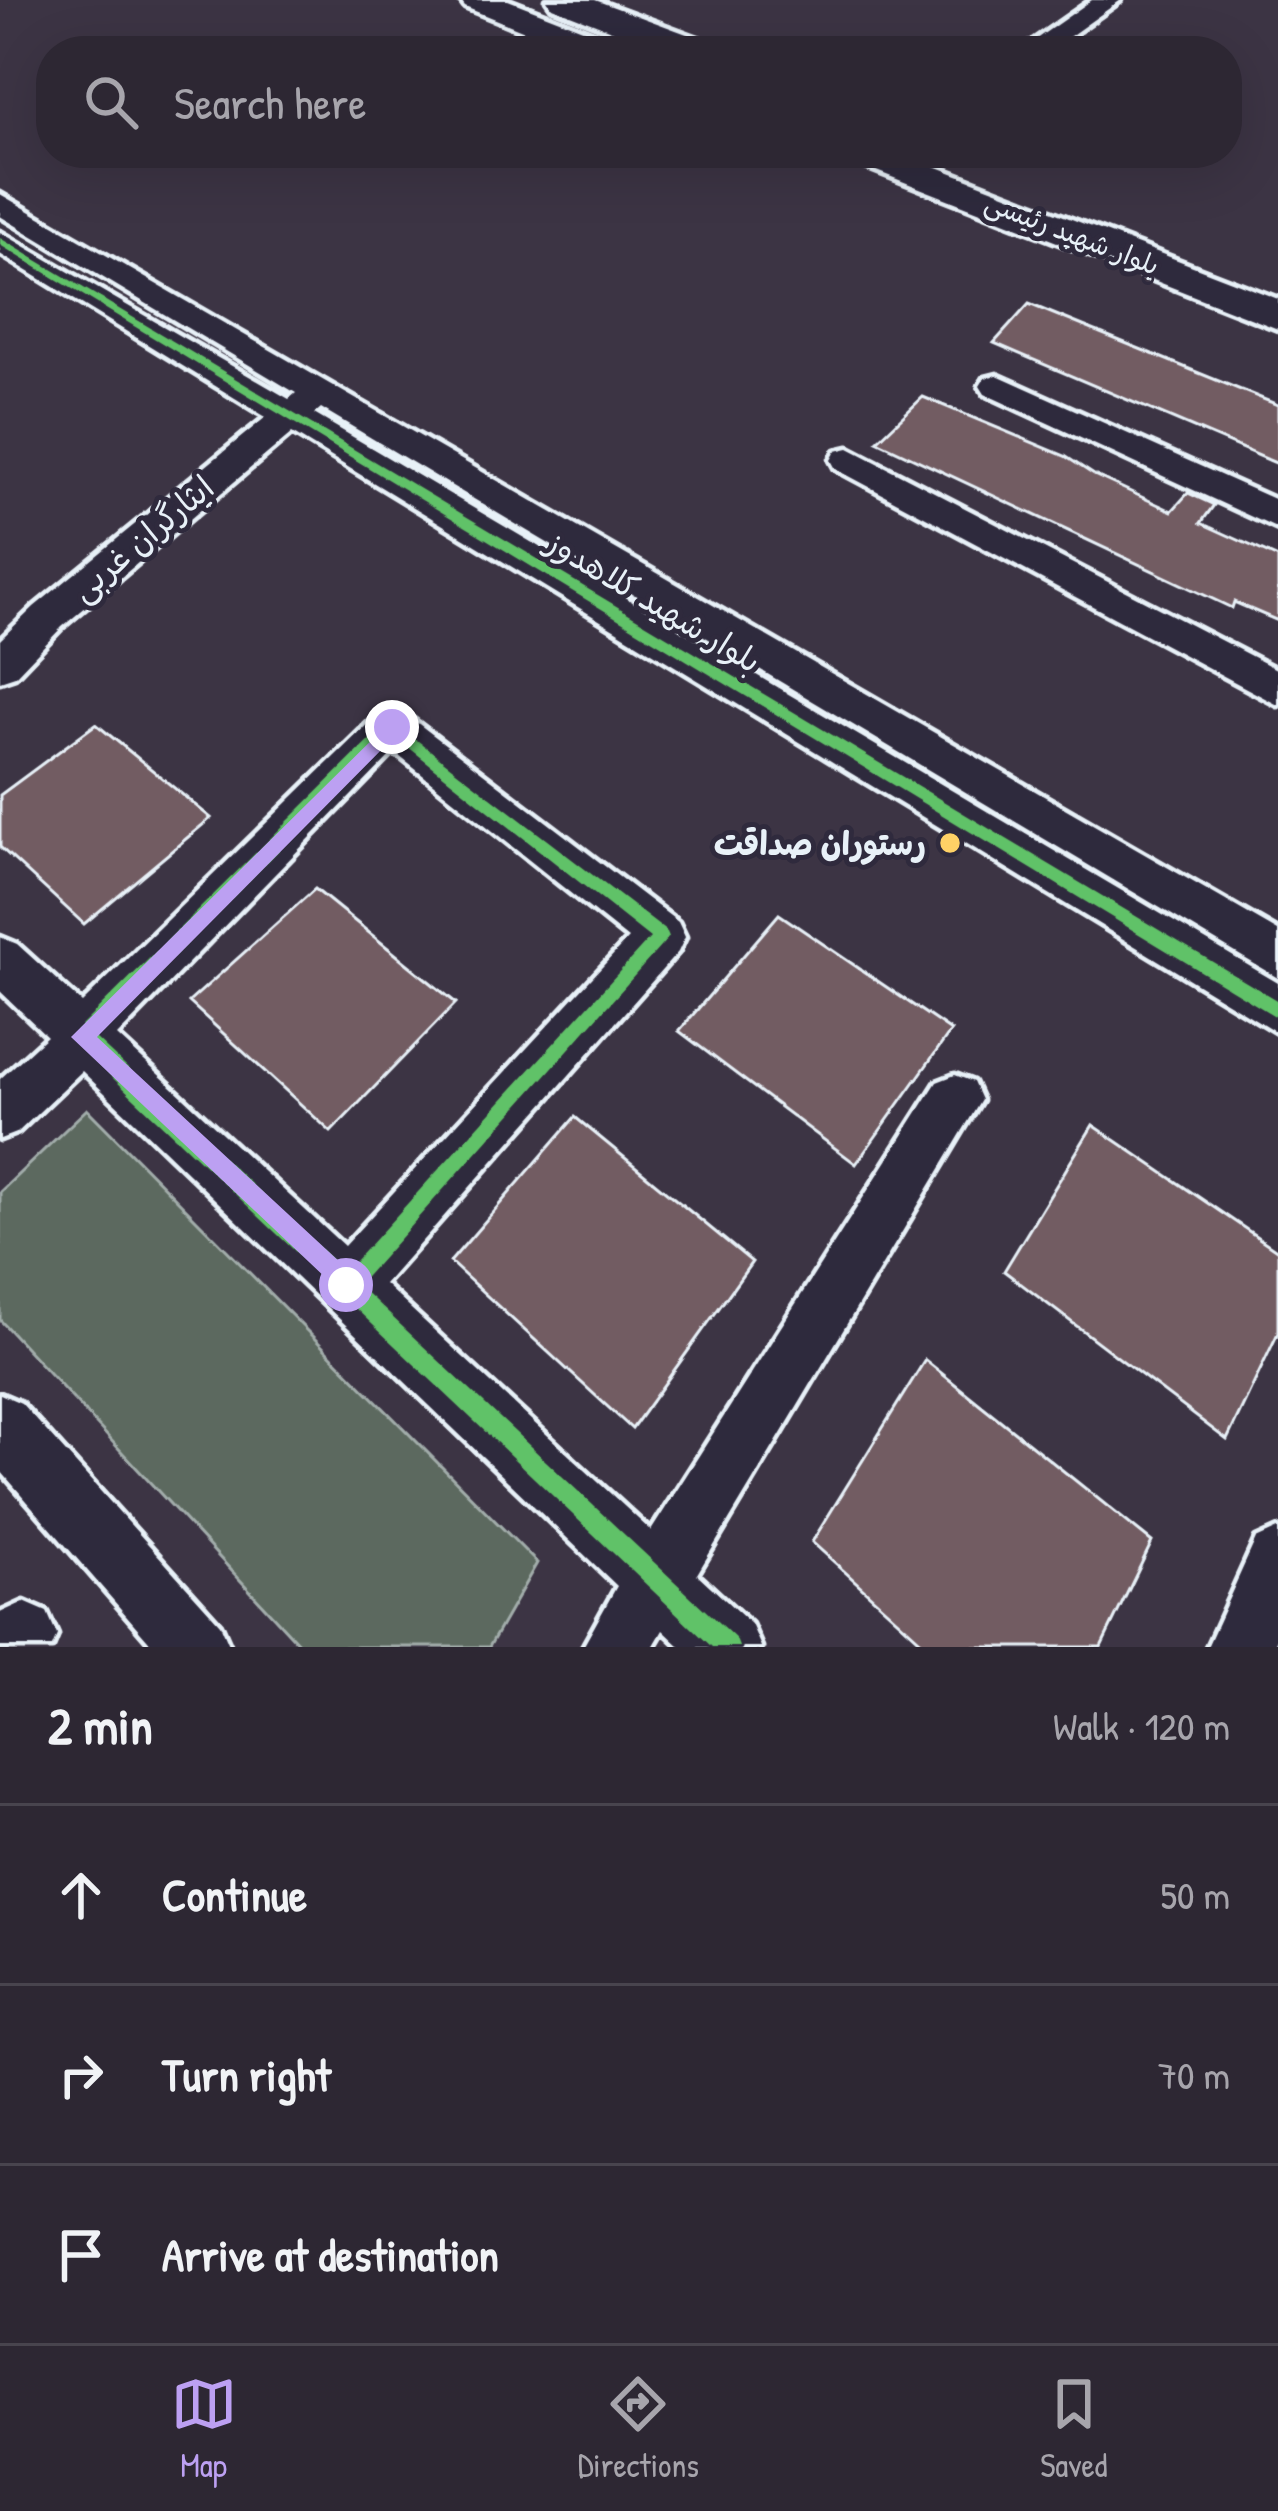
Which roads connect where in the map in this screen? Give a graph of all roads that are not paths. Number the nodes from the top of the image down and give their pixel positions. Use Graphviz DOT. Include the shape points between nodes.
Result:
graph roads {
  1 [pos="477,0"];
  2 [pos="564,0"];
  3 [pos="1108,0"];
  4 [pos="568,36"];
  5 [pos="659,36"];
  6 [pos="1055,36"];
  7 [pos="904,168"];
  8 [pos="1005,168"];
  9 [pos="0,203"];
  10 [pos="0,241"];
  11 [pos="1278,273"];
  12 [pos="1278,315"];
  13 [pos="997,386"];
  14 [pos="304,403"];
  15 [pos="849,460"];
  16 [pos="1278,516"];
  17 [pos="0,665"];
  18 [pos="1278,689"];
  19 [pos="1278,956"];
  20 [pos="0,959"];
  21 [pos="1278,1010"];
  22 [pos="82,1037"];
  23 [pos="955,1100"];
  24 [pos="0,1114"];
  25 [pos="346,1285"];
  26 [pos="0,1424"];
  27 [pos="1278,1561"];
  28 [pos="659,1580"];
  29 [pos="196,1647"];
  30 [pos="616,1647"];
  31 [pos="728,1647"];
  32 [pos="1240,1647"];
  1 -- 4 [label="main road"];
  2 -- 5 [label="main road"];
  3 -- 6 [label="street"];
  7 -- 12 [label="main road, بلوار شهید رئیسی"];
  8 -- 11 [label="main road, بلوار شهید رئیسی"];
  9 -- 14 [label="street, بلوار شهید کلاهدوز"];
  10 -- 14 [label="street, بلوار شهید کلاهدوز"];
  13 -- 16 [label="street"];
  14 -- 17 [label="street, ایثارگران غربی"];
  14 -- 19 [label="street, بلوار شهید کلاهدوز"];
  14 -- 21 [label="street, بلوار شهید کلاهدوز"];
  15 -- 18 [label="street"];
  20 -- 22 [label="street"];
  22 -- 24 [label="street"];
  22 -- 25 [label="street"];
  22 -- 25 [label="street" via="392,727 661,937"];
  23 -- 28 [label="street"];
  25 -- 28 [label="street"];
  26 -- 29 [label="street"];
  27 -- 32 [label="street"];
  28 -- 30 [label="street"];
  28 -- 31 [label="street"];
}
